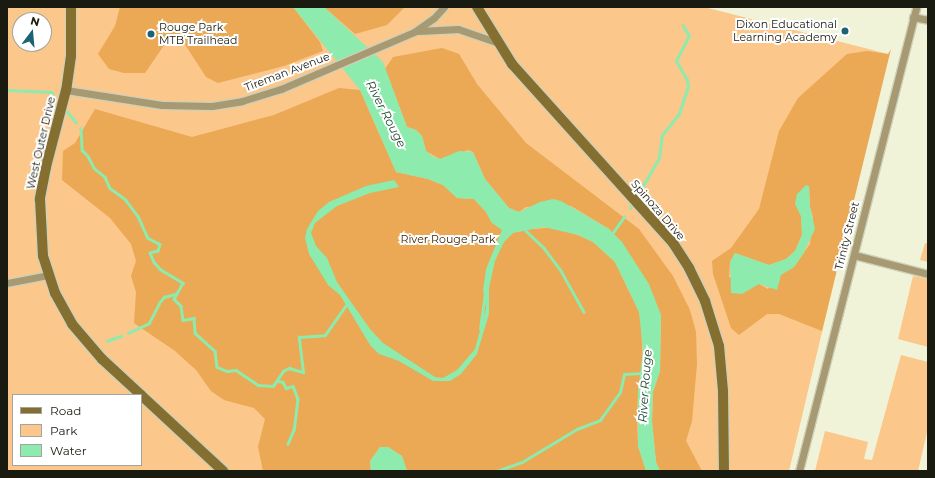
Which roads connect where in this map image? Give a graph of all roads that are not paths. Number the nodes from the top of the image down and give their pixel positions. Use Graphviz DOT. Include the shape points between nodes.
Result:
graph roads {
  1 [pos="71,7"];
  2 [pos="444,7"];
  3 [pos="477,7"];
  4 [pos="916,7"];
  5 [pos="913,16"];
  6 [pos="928,20"];
  7 [pos="414,32"];
  8 [pos="496,42"];
  9 [pos="66,90"];
  10 [pos="854,256"];
  11 [pos="928,274"];
  12 [pos="48,275"];
  13 [pos="7,284"];
  14 [pos="140,394"];
  15 [pos="142,396"];
  16 [pos="223,471"];
  17 [pos="724,471"];
  18 [pos="799,471"];
  1 -- 9 [label="street, West Outer Drive" via="71,56"];
  2 -- 7 [label="street" via="434,18"];
  3 -- 8 [label="street, Spinoza Drive"];
  4 -- 5 [label="street, Trinity Street"];
  5 -- 6 [label="street"];
  5 -- 10 [label="street, Trinity Street"];
  7 -- 8 [label="street" via="436,28 458,29"];
  7 -- 9 [label="street, Tireman Avenue" via="266,94 212,106 162,105"];
  8 -- 17 [label="street, Spinoza Drive" via="535,93 673,243 689,268 705,301 719,346 723,391"];
  9 -- 12 [label="street, West Outer Drive" via="40,199 40,238"];
  10 -- 11 [label="street"];
  10 -- 18 [label="street, Trinity Street"];
  12 -- 13 [label="street"];
  12 -- 14 [label="street, West Outer Drive" via="63,309 86,343"];
  15 -- 16 [label="street, West Outer Drive"];
}
